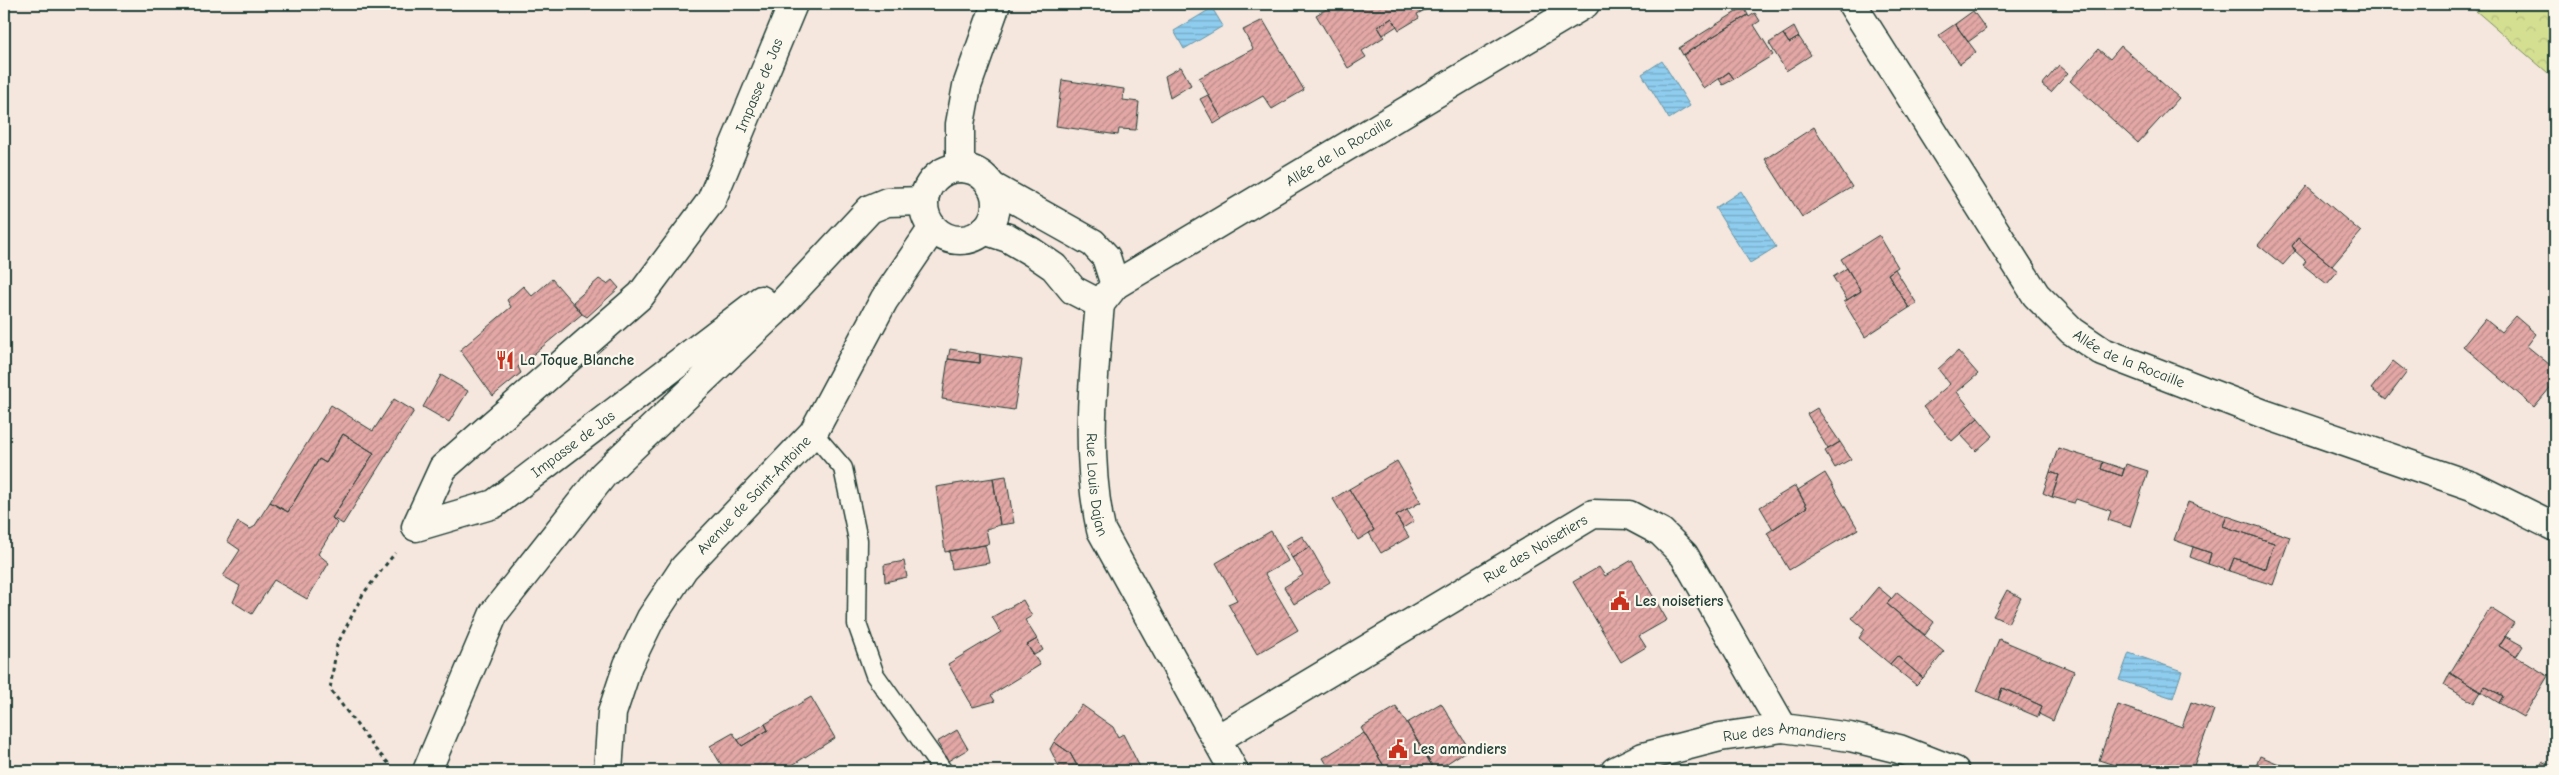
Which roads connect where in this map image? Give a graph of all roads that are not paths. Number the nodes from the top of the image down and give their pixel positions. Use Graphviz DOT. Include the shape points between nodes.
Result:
graph roads {
  1 [pos="794,4"];
  2 [pos="996,4"];
  3 [pos="1585,4"];
  4 [pos="1852,4"];
  5 [pos="960,168"];
  6 [pos="991,186"];
  7 [pos="924,200"];
  8 [pos="933,228"];
  9 [pos="984,230"];
  10 [pos="1107,295"];
  11 [pos="774,312"];
  12 [pos="812,433"];
  13 [pos="2555,527"];
  14 [pos="1783,728"];
  15 [pos="1217,738"];
  16 [pos="427,771"];
  17 [pos="608,771"];
  18 [pos="943,771"];
  19 [pos="1234,771"];
  20 [pos="1615,771"];
  21 [pos="1955,771"];
  1 -- 11 [label="street, Impasse de Jas" via="711,201 641,295 443,468 416,527 494,504 761,300"];
  2 -- 5 [label="street" via="967,86 960,124"];
  3 -- 10 [label="street, Allée de la Rocaille"];
  4 -- 13 [label="street, Allée de la Rocaille" via="2036,295 2072,331 2103,352 2264,414 2472,486"];
  5 -- 6 [label="street" via="978,173"];
  5 -- 7 [label="street" via="939,173 926,190"];
  6 -- 9 [label="street" via="995,209 992,221"];
  6 -- 10 [label="street" via="1093,243 1106,258"];
  7 -- 8 [label="street" via="927,220"];
  7 -- 11 [label="street" via="887,202 870,209"];
  8 -- 9 [label="street" via="942,236 964,240"];
  8 -- 12 [label="street, Avenue de Saint-Antoine" via="884,300"];
  9 -- 10 [label="street" via="1008,238 1032,252 1054,267 1074,290"];
  10 -- 15 [label="street, Rue Louis Dajan" via="1091,406 1094,498 1101,530"];
  11 -- 16 [label="street" via="603,475 494,614"];
  12 -- 17 [label="street, Avenue de Saint-Antoine" via="684,568 651,618 628,665 612,713"];
  12 -- 18 [label="lane" via="843,468 858,540 857,624 875,675"];
  14 -- 15 [label="street, Rue des Noisetiers" via="1684,555 1661,532 1628,515 1593,514"];
  14 -- 20 [label="street, Rue des Amandiers" via="1720,737 1643,757"];
  14 -- 21 [label="street, Rue des Amandiers" via="1858,739 1899,749"];
  15 -- 19 [label="street, Rue Louis Dajan"];
}
